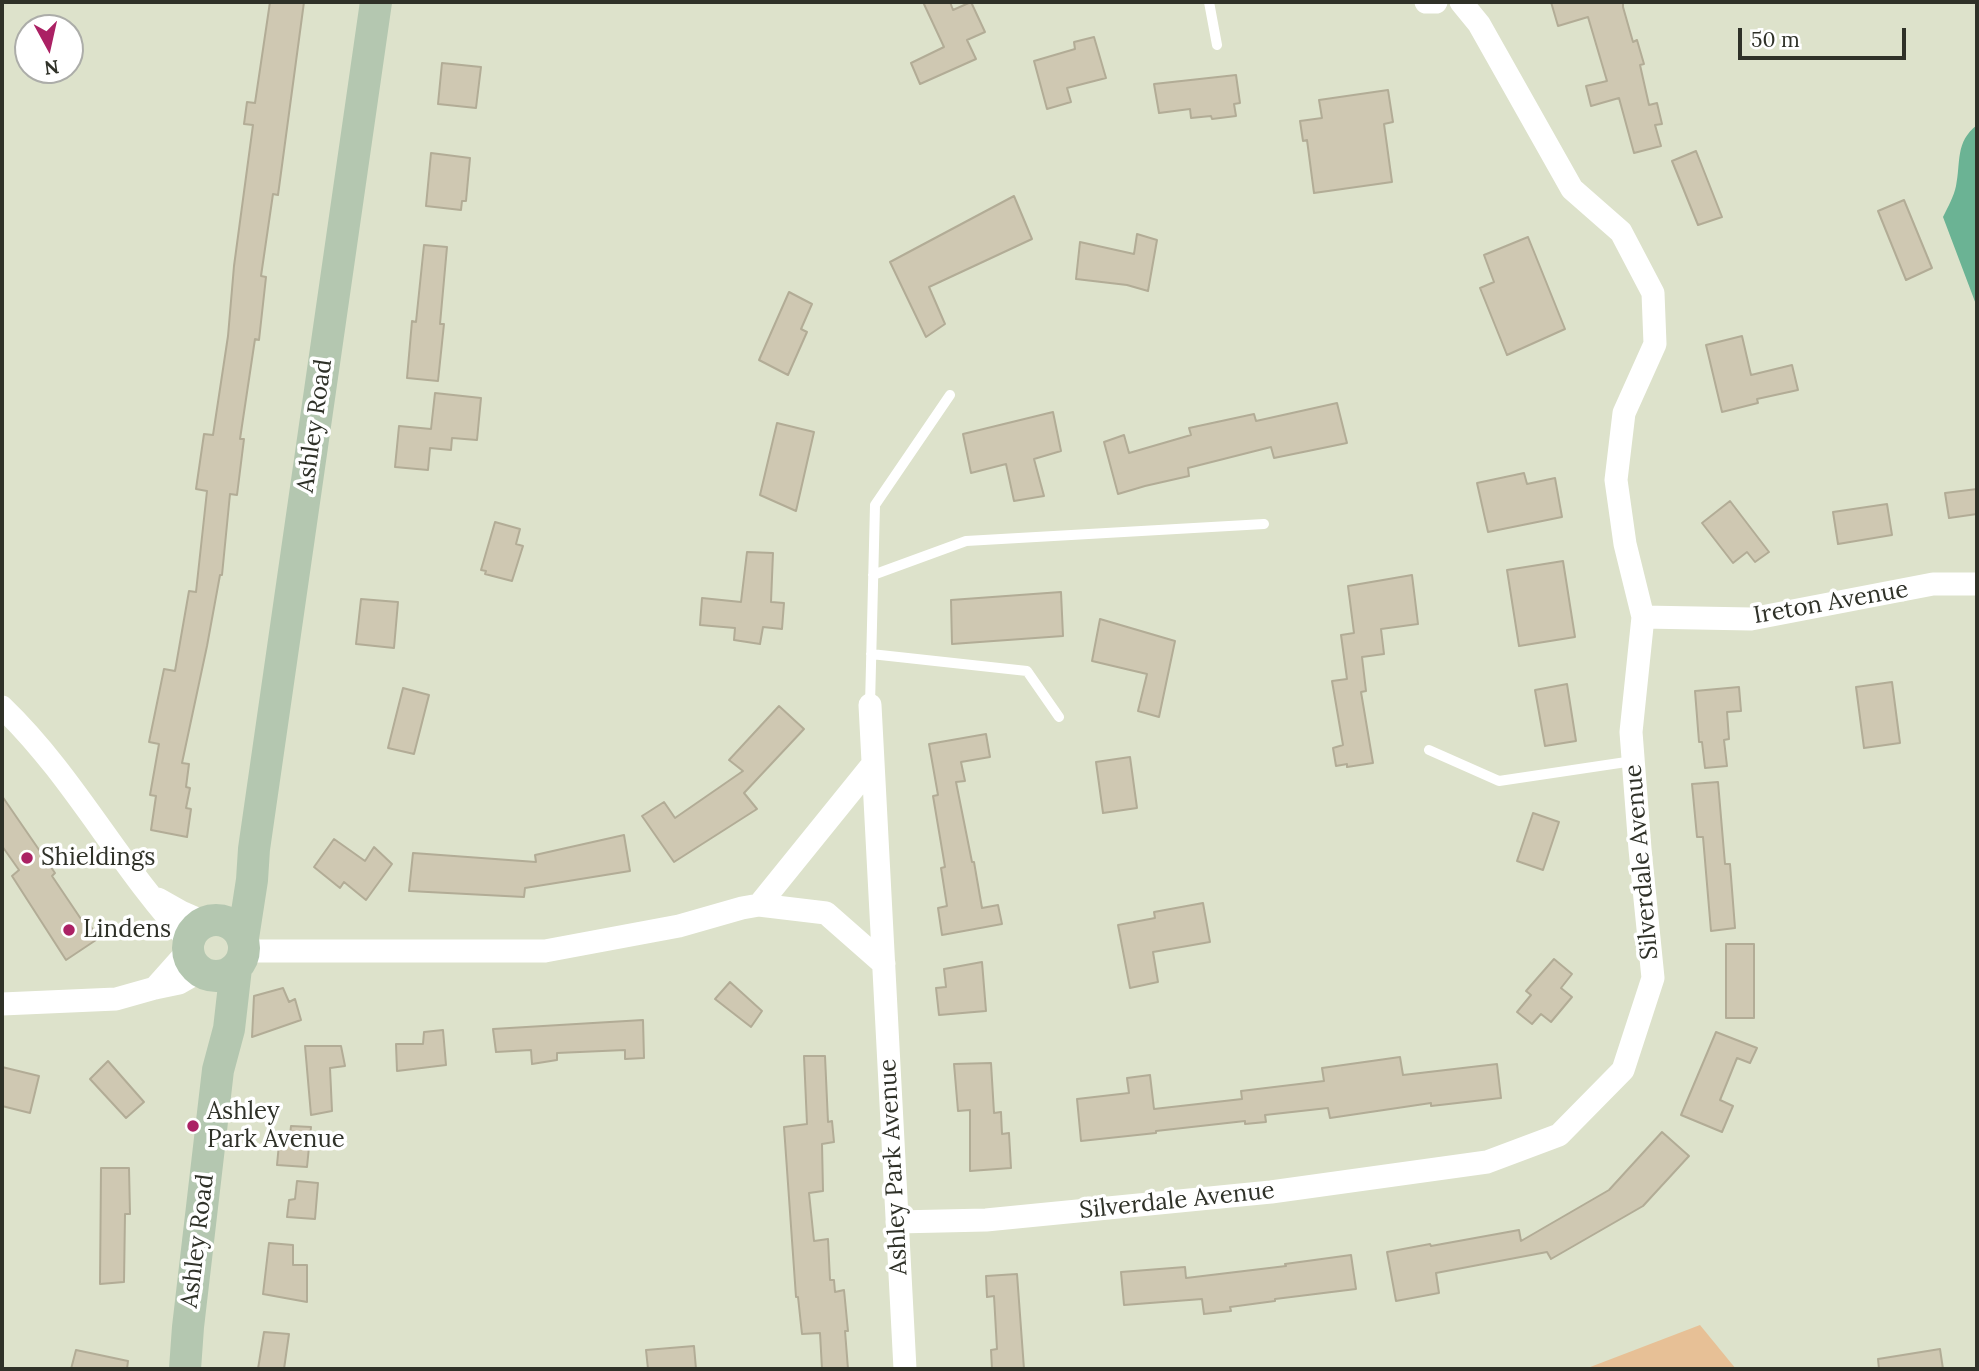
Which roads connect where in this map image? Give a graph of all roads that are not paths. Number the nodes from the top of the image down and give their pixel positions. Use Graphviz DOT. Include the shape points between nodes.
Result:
graph roads {
  1 [pos="376,2"];
  2 [pos="1209,2"];
  3 [pos="1426,2"];
  4 [pos="1436,2"];
  5 [pos="1461,2"];
  6 [pos="1217,45"];
  7 [pos="950,395"];
  8 [pos="1264,524"];
  9 [pos="873,575"];
  10 [pos="1977,584"];
  11 [pos="1643,617"];
  12 [pos="872,654"];
  13 [pos="870,705"];
  14 [pos="2,707"];
  15 [pos="1059,717"];
  16 [pos="1429,750"];
  17 [pos="1633,761"];
  18 [pos="873,765"];
  19 [pos="759,905"];
  20 [pos="215,949"];
  21 [pos="884,964"];
  22 [pos="2,1004"];
  23 [pos="897,1222"];
  24 [pos="185,1369"];
  25 [pos="905,1369"];
  1 -- 20 [label="main road, Ashley Road" via="254,849"];
  2 -- 6 [label="lane"];
  3 -- 4 [label="street"];
  5 -- 11 [label="street, Silverdale Avenue" via="1479,24 1572,189 1621,232 1653,293 1655,344 1624,413 1616,480 1625,544"];
  7 -- 9 [label="lane" via="875,505"];
  8 -- 9 [label="lane" via="966,541"];
  9 -- 12 [label="lane"];
  10 -- 11 [label="street, Ireton Avenue" via="1933,584 1751,619"];
  11 -- 17 [label="street, Silverdale Avenue" via="1631,732"];
  12 -- 13 [label="lane"];
  12 -- 15 [label="lane" via="1027,671"];
  13 -- 18 [label="street, Ashley Park Avenue"];
  14 -- 20 [label="street" via="64,780 149,894"];
  16 -- 17 [label="lane" via="1499,781"];
  17 -- 23 [label="street, Silverdale Avenue" via="1653,978 1623,1070 1559,1135 1487,1162 1271,1192 986,1220"];
  18 -- 19 [label="street"];
  18 -- 21 [label="street, Ashley Park Avenue"];
  19 -- 20 [label="street" via="679,926 545,951"];
  19 -- 21 [label="street" via="826,913"];
  20 -- 22 [label="street" via="179,983 116,999"];
  20 -- 24 [label="main road, Ashley Road" via="218,1070"];
  21 -- 23 [label="street, Ashley Park Avenue"];
  23 -- 25 [label="street, Ashley Park Avenue"];
}
